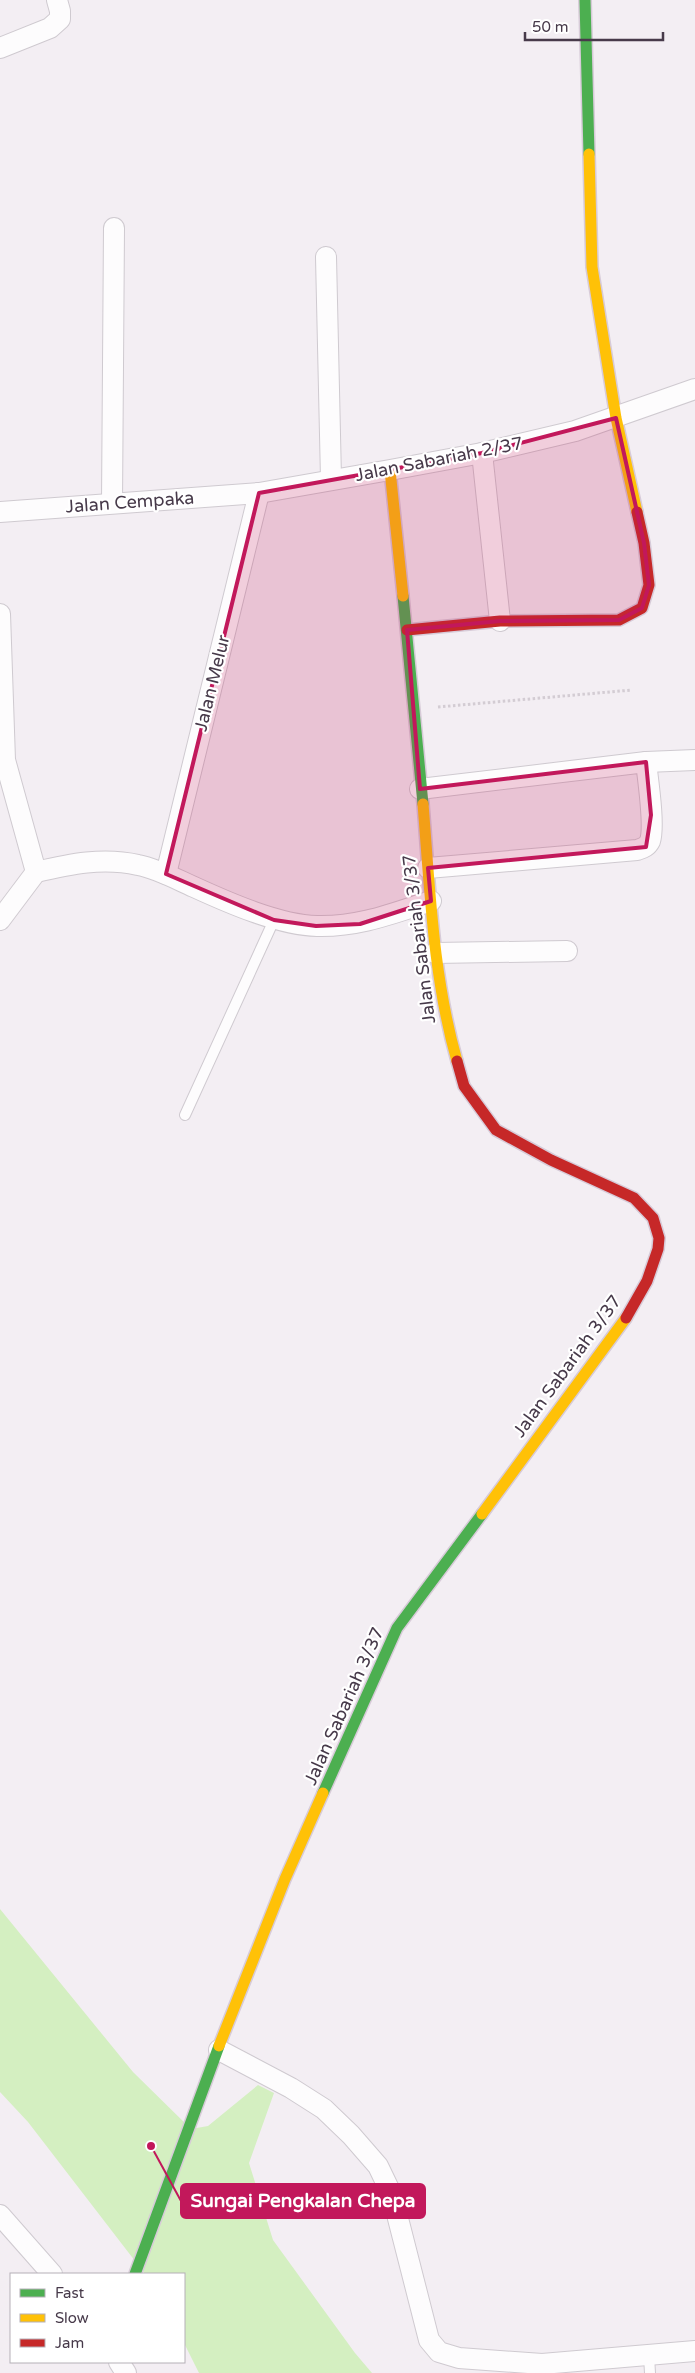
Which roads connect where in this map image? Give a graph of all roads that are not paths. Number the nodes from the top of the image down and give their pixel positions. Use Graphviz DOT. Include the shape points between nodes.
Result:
graph roads {
  1 [pos="57,0"];
  2 [pos="585,0"];
  3 [pos="0,48"];
  4 [pos="114,228"];
  5 [pos="326,257"];
  6 [pos="695,389"];
  7 [pos="616,418"];
  8 [pos="482,453"];
  9 [pos="390,470"];
  10 [pos="331,479"];
  11 [pos="259,493"];
  12 [pos="112,503"];
  13 [pos="0,512"];
  14 [pos="0,614"];
  15 [pos="500,621"];
  16 [pos="407,630"];
  17 [pos="695,760"];
  18 [pos="646,762"];
  19 [pos="420,789"];
  20 [pos="428,868"];
  21 [pos="36,872"];
  22 [pos="166,874"];
  23 [pos="431,901"];
  24 [pos="0,920"];
  25 [pos="274,920"];
  26 [pos="567,951"];
  27 [pos="435,953"];
  28 [pos="185,1115"];
  29 [pos="219,2050"];
  30 [pos="0,2215"];
  31 [pos="51,2273"];
  32 [pos="134,2273"];
  33 [pos="695,2351"];
  34 [pos="650,2365"];
  35 [pos="539,2368"];
  1 -- 3 [label="street" via="60,20 50,28"];
  2 -- 7 [label="street" via="592,267"];
  4 -- 12 [label="street"];
  5 -- 10 [label="street"];
  6 -- 7 [label="street, Jalan Sabariah 2/37"];
  7 -- 8 [label="street, Jalan Sabariah 2/37"];
  7 -- 15 [label="street" via="644,543 649,585 642,608 620,620"];
  8 -- 9 [label="street, Jalan Sabariah 2/37"];
  8 -- 15 [label="street"];
  9 -- 10 [label="street, Jalan Sabariah 2/37"];
  9 -- 16 [label="street, Jalan Sabariah 3/37"];
  10 -- 11 [label="street, Jalan Sabariah 2/37"];
  11 -- 12 [label="street, Jalan Cempaka"];
  11 -- 22 [label="street, Jalan Melur"];
  12 -- 13 [label="street, Jalan Cempaka"];
  14 -- 21 [label="street" via="5,760"];
  15 -- 16 [label="street"];
  16 -- 19 [label="street, Jalan Sabariah 3/37"];
  17 -- 18 [label="street"];
  18 -- 19 [label="street"];
  18 -- 20 [label="street" via="650,816 650,840 646,847"];
  19 -- 20 [label="street, Jalan Sabariah 3/37"];
  20 -- 23 [label="street, Jalan Sabariah 3/37"];
  21 -- 22 [label="street" via="76,862 99,861 137,865"];
  21 -- 24 [label="street"];
  22 -- 25 [label="street"];
  23 -- 25 [label="street" via="360,924 316,926"];
  23 -- 27 [label="street, Jalan Sabariah 3/37"];
  25 -- 28 [label="lane"];
  26 -- 27 [label="street"];
  27 -- 29 [label="street, Jalan Sabariah 3/37" via="447,1026 464,1086 496,1130 551,1160 634,1198 653,1218 659,1238 658,1249 647,1281 629,1314 397,1628 285,1879"];
  29 -- 32 [label="street, Jalan Sabariah 3/37"];
  29 -- 35 [label="street" via="324,2109 378,2166 392,2195 429,2340 439,2352 459,2358"];
  30 -- 31 [label="street"];
  33 -- 34 [label="street"];
  34 -- 35 [label="street"];
}
